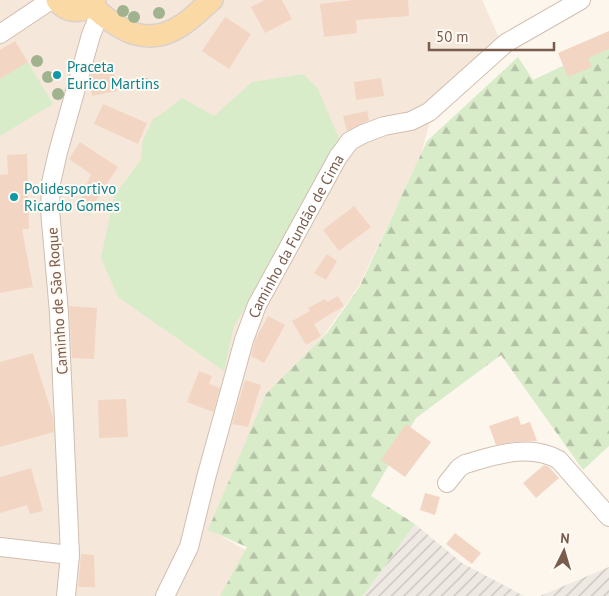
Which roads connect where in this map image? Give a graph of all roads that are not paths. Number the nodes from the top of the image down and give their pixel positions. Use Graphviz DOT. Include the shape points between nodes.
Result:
graph roads {
  1 [pos="51,0"];
  2 [pos="57,0"];
  3 [pos="212,0"];
  4 [pos="581,0"];
  5 [pos="95,6"];
  6 [pos="0,34"];
  7 [pos="447,483"];
  8 [pos="609,516"];
  9 [pos="0,547"];
  10 [pos="70,555"];
  11 [pos="66,596"];
  12 [pos="165,596"];
  1 -- 6 [label="street"];
  2 -- 5 [label="main road" via="70,10"];
  3 -- 5 [label="main road" via="177,28 148,36 136,35 114,25"];
  4 -- 12 [label="street, Caminho da Fundão de Cima" via="506,43 429,112 350,140 338,157 258,305 244,340 189,547"];
  5 -- 10 [label="street, Caminho de São Roque" via="91,36 51,183"];
  7 -- 8 [label="street" via="465,464 522,451 536,452 559,460"];
  9 -- 10 [label="street"];
  10 -- 11 [label="street, Caminho de São Roque"];
}
